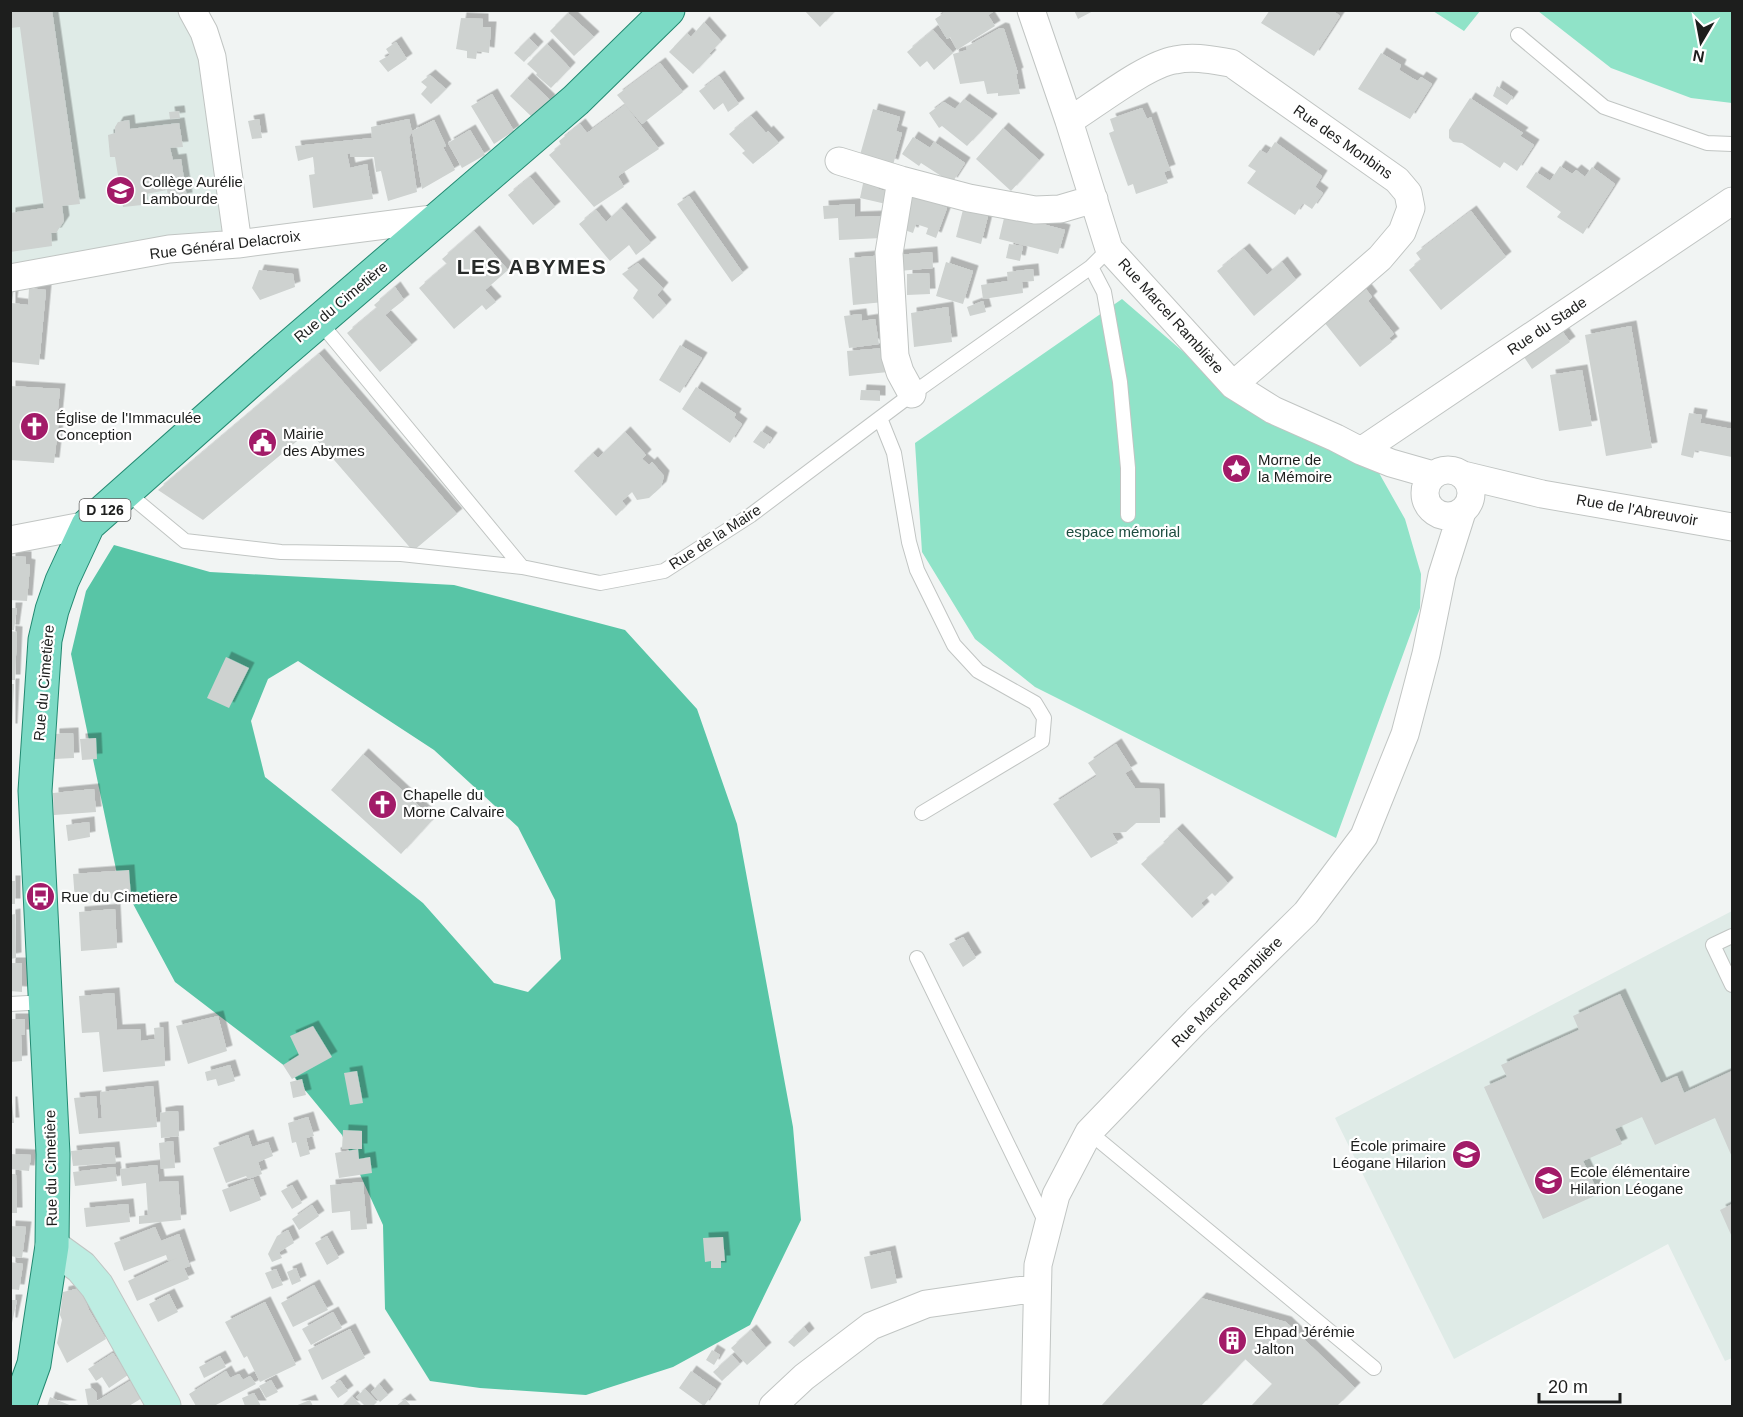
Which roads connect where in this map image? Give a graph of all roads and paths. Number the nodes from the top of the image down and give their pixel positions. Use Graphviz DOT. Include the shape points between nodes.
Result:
graph roads {
  1 [pos="192,10"];
  2 [pos="668,10"];
  3 [pos="1031,10"];
  4 [pos="1518,35"];
  5 [pos="1069,122"];
  6 [pos="1732,144"];
  7 [pos="839,161"];
  8 [pos="901,180"];
  9 [pos="1094,199"];
  10 [pos="1732,201"];
  11 [pos="440,218"];
  12 [pos="238,244"];
  13 [pos="1100,258"];
  14 [pos="10,278"];
  15 [pos="319,321"];
  16 [pos="1233,385"];
  17 [pos="912,394"];
  18 [pos="880,418"];
  19 [pos="1361,452"];
  20 [pos="1463,475"];
  21 [pos="1428,490"];
  22 [pos="125,492"];
  23 [pos="1542,494"];
  24 [pos="1466,508"];
  25 [pos="1128,515"];
  26 [pos="88,525"];
  27 [pos="1732,526"];
  28 [pos="10,540"];
  29 [pos="522,567"];
  30 [pos="1442,575"];
  31 [pos="922,813"];
  32 [pos="1732,936"];
  33 [pos="917,958"];
  34 [pos="1732,985"];
  35 [pos="45,1002"];
  36 [pos="10,1004"];
  37 [pos="1089,1132"];
  38 [pos="1048,1226"];
  39 [pos="52,1246"];
  40 [pos="1037,1288"];
  41 [pos="1374,1368"];
  42 [pos="19,1407"];
  43 [pos="164,1407"];
  44 [pos="773,1407"];
  45 [pos="1035,1407"];
  1 -- 12 [label="street" via="212,57"];
  2 -- 11 [label="main road, Rue du Cimetière / D 126" via="576,100"];
  3 -- 5 [label="street, Rue Marcel Ramblière"];
  4 -- 6 [label="lane" via="1604,107 1707,143"];
  5 -- 9 [label="street, Rue Marcel Ramblière"];
  5 -- 16 [label="street, Rue des Monbins" via="1154,66 1198,58 1231,63 1397,180 1408,193 1411,208 1402,232 1380,258"];
  7 -- 8 [label="street"];
  8 -- 9 [label="street" via="1035,210"];
  8 -- 17 [label="street" via="889,253 895,356"];
  9 -- 13 [label="street, Rue Marcel Ramblière"];
  10 -- 19 [label="street, Rue du Stade"];
  11 -- 12 [label="street, Rue Général Delacroix"];
  11 -- 15 [label="main road, Rue du Cimetière / D 126"];
  12 -- 14 [label="street, Rue Général Delacroix" via="169,249"];
  13 -- 16 [label="street, Rue Marcel Ramblière"];
  13 -- 17 [label="lane, Rue de la Maire"];
  13 -- 25 [label="lane" via="1120,382"];
  15 -- 22 [label="main road, Rue du Cimetière / D 126"];
  15 -- 29 [label="lane"];
  16 -- 19 [label="street, Rue Marcel Ramblière" via="1273,410"];
  17 -- 18 [label="lane, Rue de la Maire"];
  18 -- 29 [label="lane, Rue de la Maire" via="751,515 664,571 600,583"];
  18 -- 31 [label="lane" via="894,453 917,570 954,645 978,670 1035,703 1044,718 1042,741"];
  19 -- 21 [label="street, Rue Marcel Ramblière" via="1391,464"];
  20 -- 21 [label="street" via="1443,470"];
  20 -- 23 [label="street"];
  20 -- 24 [label="street" via="1471,494"];
  21 -- 24 [label="street" via="1433,511 1442,516 1453,516"];
  21 -- 30 [label="street, Rue Marcel Ramblière"];
  22 -- 26 [label="main road, Rue du Cimetière / D 126"];
  22 -- 29 [label="lane, Rue de la Maire" via="185,541 281,552 401,554"];
  23 -- 24 [label="street"];
  23 -- 27 [label="street, Rue de l'Abreuvoir"];
  24 -- 30 [label="street, Rue Marcel Ramblière"];
  26 -- 28 [label="street"];
  26 -- 35 [label="main road, Rue du Cimetière / D 126" via="62,582 45,640 35,791"];
  30 -- 37 [label="street, Rue Marcel Ramblière" via="1405,734 1364,836 1306,913"];
  32 -- 34 [label="lane" via="1713,945"];
  33 -- 38 [label="lane"];
  35 -- 36 [label="lane"];
  35 -- 39 [label="main road, Rue du Cimetière / D 126" via="53,1154"];
  37 -- 38 [label="street, Rue Marcel Ramblière" via="1056,1195"];
  37 -- 41 [label="lane"];
  38 -- 40 [label="street, Rue Marcel Ramblière" via="1038,1265"];
  39 -- 42 [label="main road" via="34,1364"];
  39 -- 43 [label="street, Rue du Cimetière" via="81,1267 98,1286"];
  40 -- 44 [label="street" via="926,1304 871,1326 804,1377"];
  40 -- 45 [label="street, Rue Marcel Ramblière"];
}
